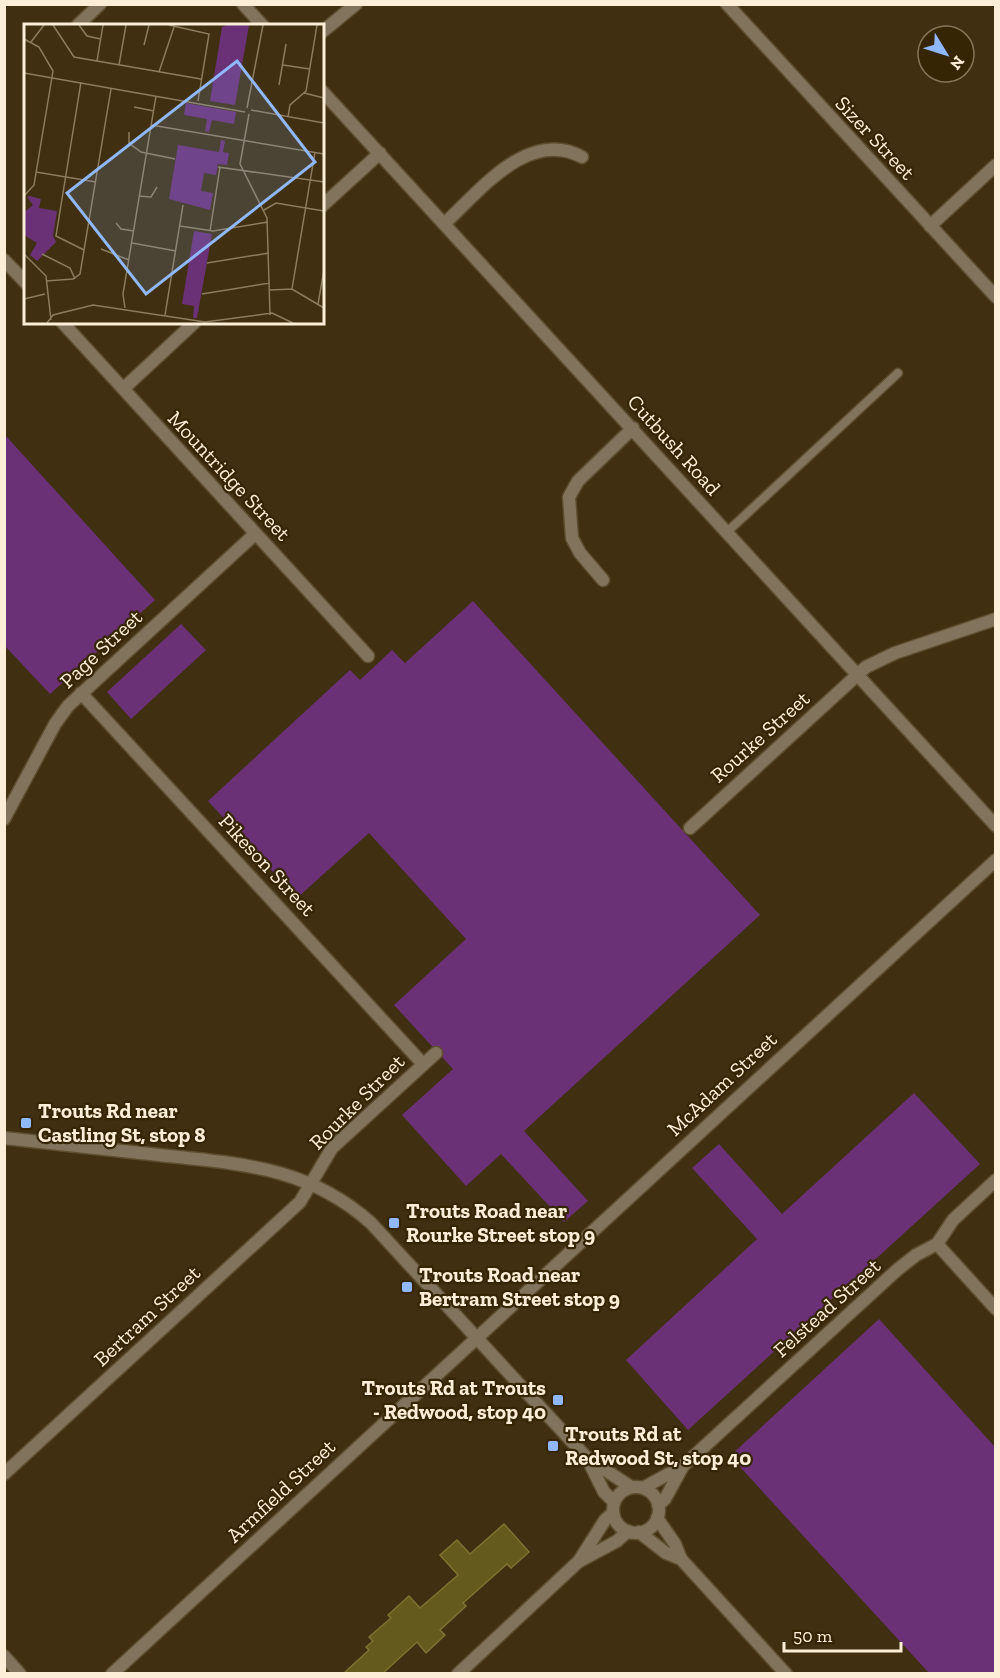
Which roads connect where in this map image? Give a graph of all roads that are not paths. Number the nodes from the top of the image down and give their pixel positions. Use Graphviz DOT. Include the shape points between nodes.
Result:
graph roads {
  1 [pos="100,4"];
  2 [pos="243,4"];
  3 [pos="356,4"];
  4 [pos="727,4"];
  5 [pos="79,24"];
  6 [pos="261,24"];
  7 [pos="324,30"];
  8 [pos="324,92"];
  9 [pos="380,153"];
  10 [pos="582,157"];
  11 [pos="996,165"];
  12 [pos="324,204"];
  13 [pos="444,224"];
  14 [pos="930,226"];
  15 [pos="4,260"];
  16 [pos="24,281"];
  17 [pos="996,297"];
  18 [pos="64,324"];
  19 [pos="193,324"];
  20 [pos="898,373"];
  21 [pos="123,389"];
  22 [pos="633,428"];
  23 [pos="727,532"];
  24 [pos="255,534"];
  25 [pos="603,580"];
  26 [pos="996,619"];
  27 [pos="368,656"];
  28 [pos="857,675"];
  29 [pos="81,693"];
  30 [pos="4,819"];
  31 [pos="996,826"];
  32 [pos="690,828"];
  33 [pos="996,860"];
  34 [pos="436,1053"];
  35 [pos="423,1064"];
  36 [pos="4,1138"];
  37 [pos="996,1180"];
  38 [pos="311,1184"];
  39 [pos="937,1244"];
  40 [pos="996,1309"];
  41 [pos="476,1337"];
  42 [pos="586,1458"];
  43 [pos="683,1466"];
  44 [pos="4,1474"];
  45 [pos="637,1487"];
  46 [pos="658,1505"];
  47 [pos="613,1508"];
  48 [pos="657,1518"];
  49 [pos="634,1532"];
  50 [pos="681,1559"];
  51 [pos="578,1562"];
  52 [pos="4,1656"];
  53 [pos="20,1674"];
  54 [pos="112,1674"];
  55 [pos="458,1674"];
  56 [pos="786,1674"];
  1 -- 5 [label="street"];
  2 -- 6 [label="street"];
  3 -- 7 [label="street"];
  4 -- 14 [label="street, Sizer Street"];
  8 -- 9 [label="street, Cutbush Road"];
  9 -- 12 [label="street"];
  9 -- 13 [label="street, Cutbush Road"];
  10 -- 13 [label="street" via="558,149 520,157"];
  11 -- 14 [label="street"];
  13 -- 22 [label="street, Cutbush Road"];
  14 -- 17 [label="street, Sizer Street"];
  15 -- 16 [label="street"];
  18 -- 21 [label="street, Mountridge Street"];
  19 -- 21 [label="street"];
  20 -- 23 [label="lane"];
  21 -- 24 [label="street, Mountridge Street"];
  22 -- 23 [label="street, Cutbush Road"];
  22 -- 25 [label="street" via="578,481 569,497 572,538"];
  23 -- 28 [label="street, Cutbush Road"];
  24 -- 27 [label="street, Mountridge Street"];
  24 -- 29 [label="street, Page Street"];
  26 -- 28 [label="street, Rourke Street" via="888,656"];
  28 -- 31 [label="street, Cutbush Road"];
  28 -- 32 [label="street, Rourke Street"];
  29 -- 30 [label="street, Page Street" via="61,714"];
  29 -- 35 [label="street, Pikeson Street"];
  33 -- 41 [label="street, McAdam Street"];
  34 -- 35 [label="street, Rourke Street"];
  35 -- 38 [label="street, Rourke Street" via="332,1148"];
  36 -- 38 [label="street" via="261,1167"];
  37 -- 39 [label="street, Felstead Street" via="953,1220"];
  38 -- 41 [label="street" via="346,1202 371,1223"];
  38 -- 44 [label="street, Bertram Street" via="300,1202"];
  39 -- 40 [label="street"];
  39 -- 43 [label="street, Felstead Street" via="897,1270"];
  41 -- 42 [label="street"];
  41 -- 54 [label="street, Armfield Street"];
  42 -- 45 [label="street"];
  42 -- 47 [label="street"];
  43 -- 45 [label="street, Felstead Street"];
  43 -- 46 [label="street, Felstead Street" via="666,1499"];
  45 -- 46 [label="street" via="650,1491"];
  45 -- 47 [label="street" via="624,1490"];
  46 -- 48 [label="street"];
  47 -- 49 [label="street" via="618,1524"];
  47 -- 51 [label="street"];
  48 -- 49 [label="street" via="647,1530"];
  48 -- 50 [label="street"];
  49 -- 50 [label="street"];
  49 -- 51 [label="street"];
  50 -- 56 [label="street"];
  51 -- 55 [label="street"];
  52 -- 53 [label="street"];
}
